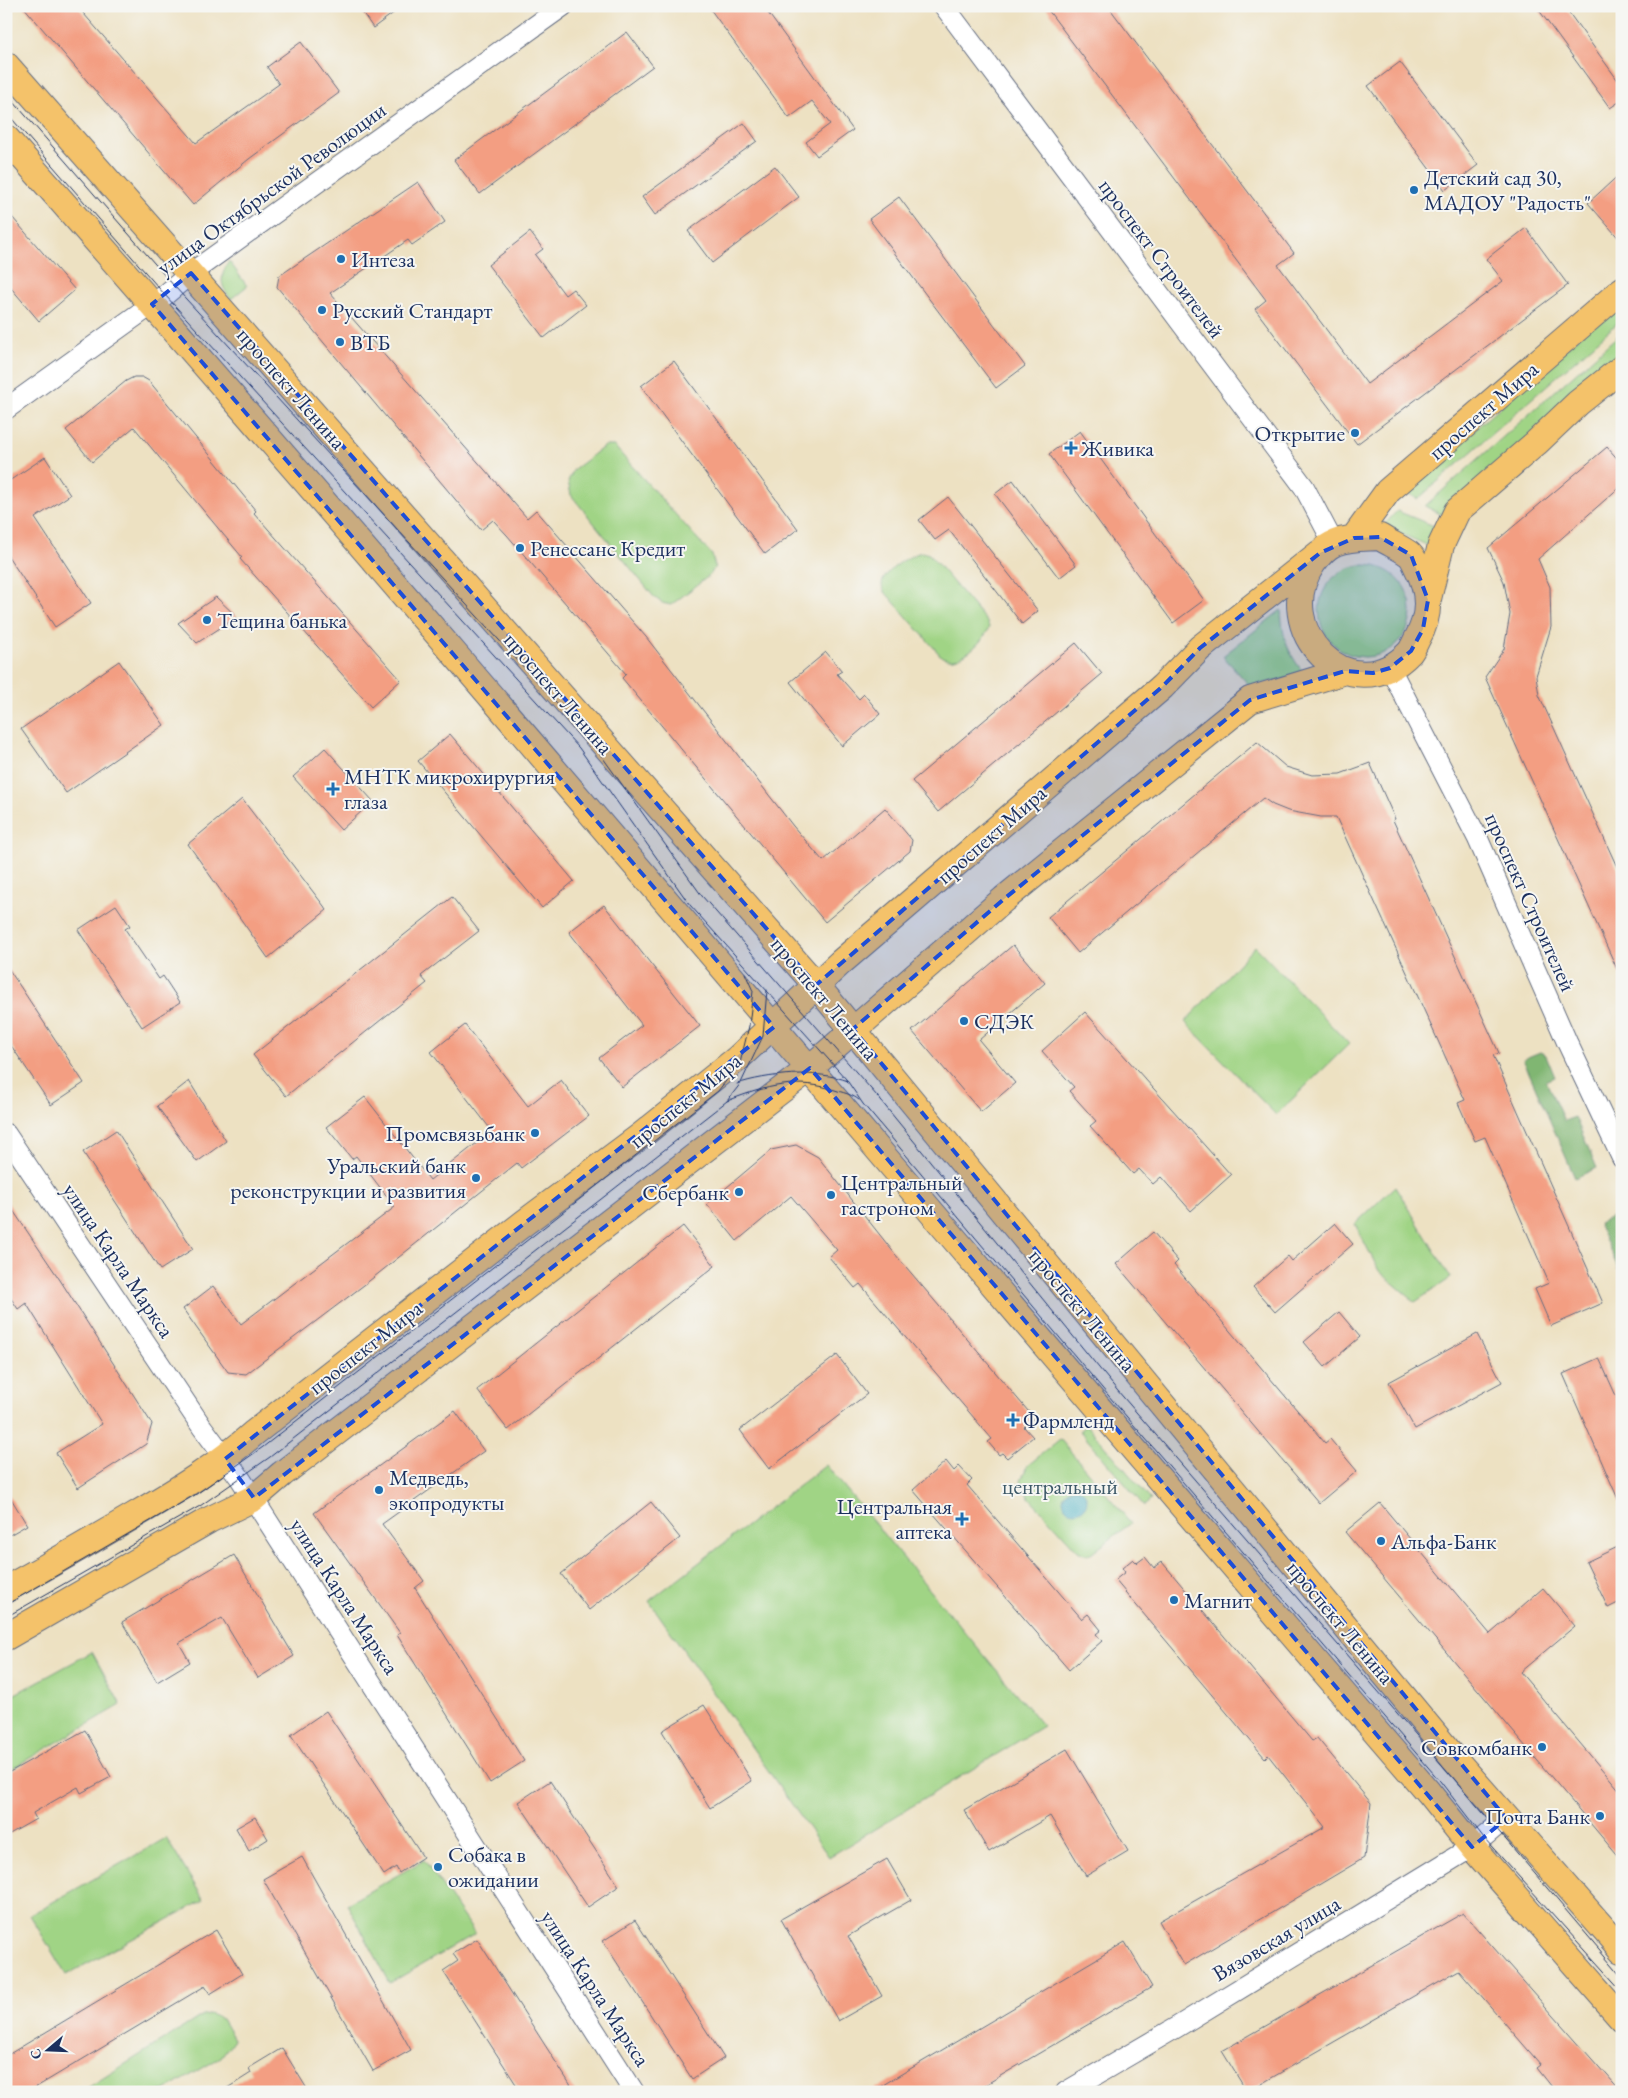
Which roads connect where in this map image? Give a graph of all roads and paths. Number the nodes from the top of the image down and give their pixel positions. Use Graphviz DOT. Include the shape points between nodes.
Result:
graph roads {
  1 [pos="563,6"];
  2 [pos="944,6"];
  3 [pos="6,65"];
  4 [pos="6,138"];
  5 [pos="191,273"];
  6 [pos="1622,290"];
  7 [pos="152,304"];
  8 [pos="1622,368"];
  9 [pos="6,409"];
  10 [pos="1336,545"];
  11 [pos="1428,600"];
  12 [pos="1390,668"];
  13 [pos="1344,671"];
  14 [pos="816,985"];
  15 [pos="774,1027"];
  16 [pos="853,1029"];
  17 [pos="810,1068"];
  18 [pos="6,1134"];
  19 [pos="1622,1158"];
  20 [pos="225,1459"];
  21 [pos="254,1498"];
  22 [pos="6,1589"];
  23 [pos="6,1638"];
  24 [pos="1506,1818"];
  25 [pos="1472,1847"];
  26 [pos="1622,1950"];
  27 [pos="1622,2018"];
  28 [pos="634,2092"];
  29 [pos="1066,2092"];
  1 -- 5 [label="street, улица Октябрьской Революции"];
  2 -- 10 [label="street, проспект Строителей" via="1304,487"];
  3 -- 5 [label="main road, проспект Ленина"];
  4 -- 7 [label="main road, проспект Ленина"];
  5 -- 7 [label="street, улица Октябрьской Революции"];
  5 -- 14 [label="main road, проспект Ленина"];
  6 -- 10 [label="main road, проспект Мира" via="1388,491"];
  7 -- 9 [label="street, улица Октябрьской Революции"];
  7 -- 15 [label="main road, проспект Ленина"];
  8 -- 11 [label="main road" via="1457,511 1441,545"];
  10 -- 11 [label="main road" via="1380,537 1411,555 1422,576"];
  10 -- 13 [label="main road" via="1306,574 1300,596 1301,619 1308,638 1320,653"];
  10 -- 14 [label="main road, проспект Мира" via="1200,648 1162,687"];
  11 -- 12 [label="main road" via="1422,629 1411,651"];
  12 -- 13 [label="main road" via="1359,674"];
  12 -- 19 [label="street, проспект Строителей" via="1478,839"];
  13 -- 16 [label="main road" via="1250,700 1004,899"];
  14 -- 15 [label="main road, проспект Мира"];
  14 -- 16 [label="main road, проспект Ленина"];
  15 -- 17 [label="main road, проспект Ленина"];
  15 -- 20 [label="main road, проспект Мира" via="642,1135 524,1223"];
  16 -- 17 [label="main road"];
  16 -- 24 [label="main road, проспект Ленина"];
  17 -- 21 [label="main road"];
  17 -- 25 [label="main road, проспект Ленина"];
  18 -- 20 [label="street, улица Карла Маркса"];
  20 -- 21 [label="street, улица Карла Маркса"];
  20 -- 22 [label="main road, проспект Мира"];
  21 -- 23 [label="main road" via="209,1520"];
  21 -- 28 [label="street, улица Карла Маркса"];
  24 -- 25 [label="street, Вязовская улица"];
  24 -- 26 [label="main road, проспект Ленина"];
  25 -- 27 [label="main road, проспект Ленина"];
  25 -- 29 [label="street, Вязовская улица"];
}
